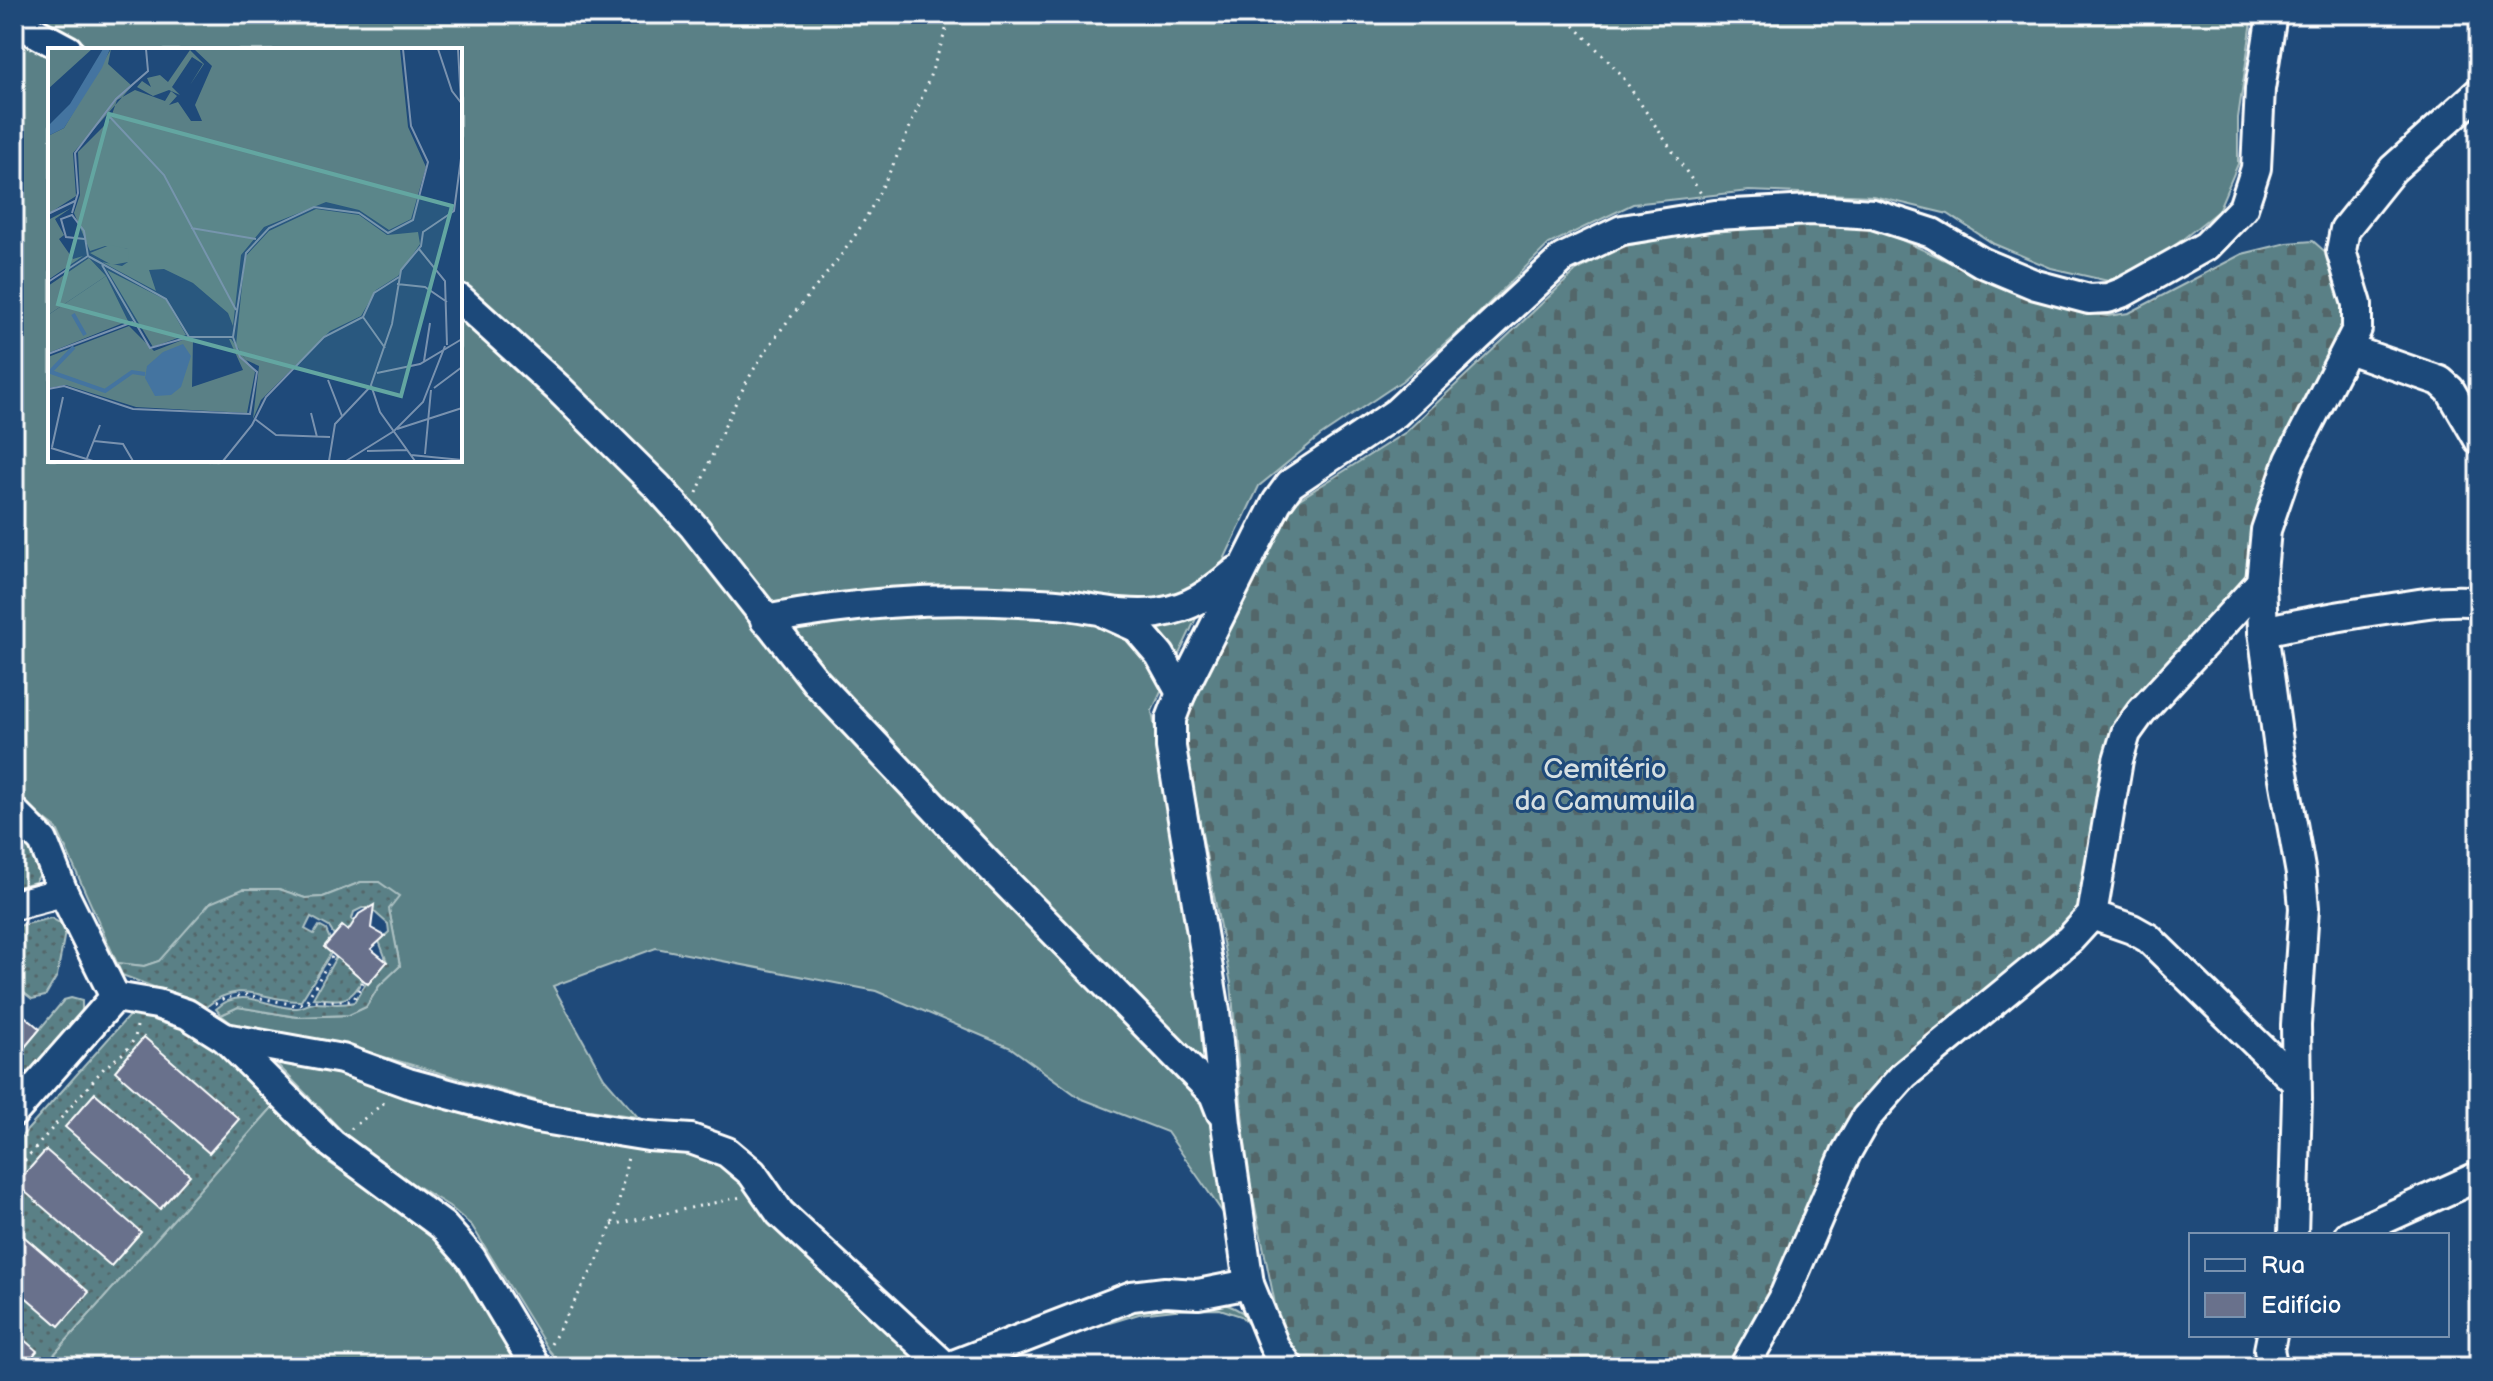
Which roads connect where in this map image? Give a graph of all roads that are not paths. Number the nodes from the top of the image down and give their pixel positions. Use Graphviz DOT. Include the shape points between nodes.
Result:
graph roads {
  1 [pos="2272,14"];
  2 [pos="14,21"];
  3 [pos="64,48"];
  4 [pos="2479,92"];
  5 [pos="462,301"];
  6 [pos="2348,349"];
  7 [pos="2479,440"];
  8 [pos="1246,563"];
  9 [pos="2261,582"];
  10 [pos="2479,602"];
  11 [pos="1101,611"];
  12 [pos="765,620"];
  13 [pos="2263,631"];
  14 [pos="1181,693"];
  15 [pos="14,812"];
  16 [pos="63,892"];
  17 [pos="14,905"];
  18 [pos="2092,915"];
  19 [pos="115,997"];
  20 [pos="225,1038"];
  21 [pos="2296,1082"];
  22 [pos="14,1112"];
  23 [pos="1226,1124"];
  24 [pos="2479,1176"];
  25 [pos="2293,1233"];
  26 [pos="2353,1233"];
  27 [pos="1249,1284"];
  28 [pos="2272,1337"];
  29 [pos="542,1358"];
  30 [pos="947,1367"];
  31 [pos="1289,1367"];
  32 [pos="1744,1367"];
  33 [pos="2273,1367"];
  1 -- 8 [label="street" via="2260,89 2256,168 2243,208 2206,246 2124,292 2089,299 2036,285 1981,262 1932,233 1873,214 1811,210 1715,215 1622,230 1563,258 1396,413 1290,484"];
  2 -- 3 [label="street"];
  4 -- 6 [label="street" via="2393,169 2345,229 2341,251 2357,304 2357,329"];
  5 -- 12 [label="street" via="658,487"];
  6 -- 7 [label="street" via="2440,381"];
  6 -- 9 [label="street" via="2290,460 2266,530"];
  8 -- 11 [label="street" via="1202,600 1157,613"];
  8 -- 14 [label="street"];
  9 -- 13 [label="street"];
  9 -- 18 [label="street" via="2126,733"];
  10 -- 13 [label="street" via="2424,603"];
  11 -- 12 [label="street" via="960,599 888,601"];
  11 -- 14 [label="street" via="1136,627 1160,655"];
  12 -- 23 [label="street" via="925,798 1214,1094"];
  13 -- 21 [label="street" via="2304,908"];
  14 -- 23 [label="street" via="1171,719 1171,747 1215,1011"];
  15 -- 16 [label="street" via="43,841"];
  16 -- 17 [label="street"];
  16 -- 19 [label="street"];
  18 -- 21 [label="street" via="2148,938"];
  18 -- 32 [label="street" via="2070,939 1904,1075 1866,1118 1785,1294"];
  19 -- 20 [label="street" via="187,1014"];
  19 -- 22 [label="street"];
  20 -- 29 [label="street" via="332,1144 443,1226"];
  20 -- 30 [label="street" via="342,1059 537,1118 691,1139 727,1152 752,1173 780,1213"];
  21 -- 25 [label="street"];
  23 -- 27 [label="street"];
  24 -- 26 [label="street"];
  27 -- 30 [label="street" via="1198,1294 1132,1296"];
  27 -- 31 [label="street" via="1275,1348"];
  28 -- 33 [label="street"];
}
